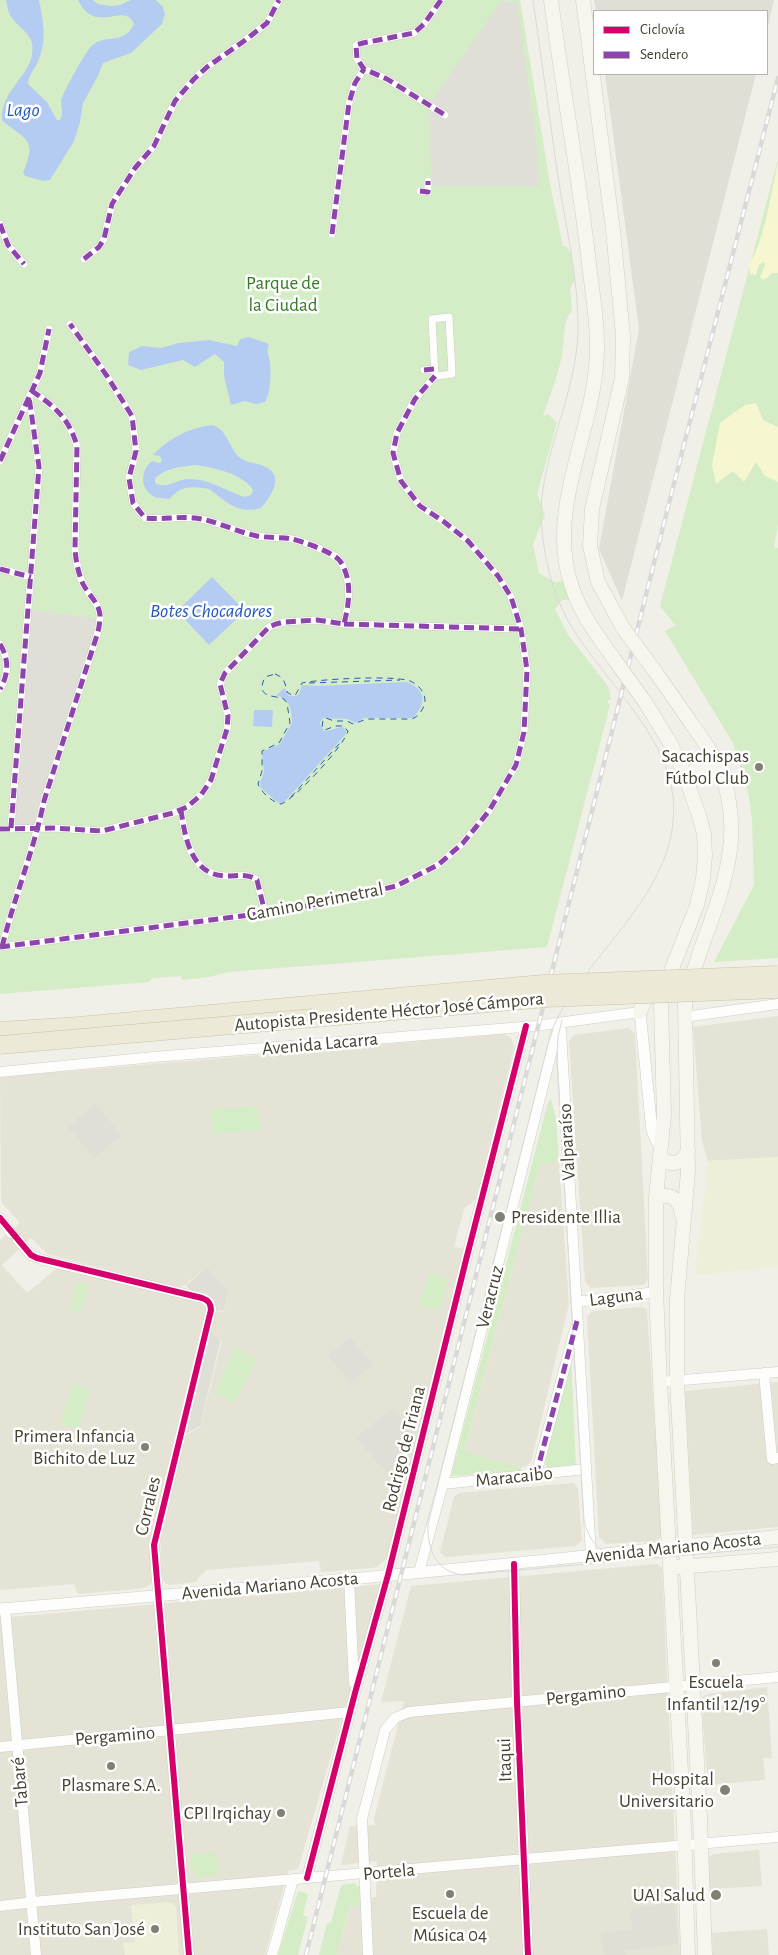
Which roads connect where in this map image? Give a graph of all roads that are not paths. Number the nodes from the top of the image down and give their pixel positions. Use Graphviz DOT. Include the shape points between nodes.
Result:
graph roads {
  1 [pos="279,0"];
  2 [pos="441,0"];
  3 [pos="551,0"];
  4 [pos="584,0"];
  5 [pos="364,68"];
  6 [pos="593,71"];
  7 [pos="593,75"];
  8 [pos="445,114"];
  9 [pos="428,181"];
  10 [pos="420,191"];
  11 [pos="0,224"];
  12 [pos="332,234"];
  13 [pos="84,259"];
  14 [pos="24,264"];
  15 [pos="70,324"];
  16 [pos="48,329"];
  17 [pos="424,370"];
  18 [pos="434,373"];
  19 [pos="30,394"];
  20 [pos="0,462"];
  21 [pos="0,569"];
  22 [pos="31,577"];
  23 [pos="344,624"];
  24 [pos="521,630"];
  25 [pos="0,644"];
  26 [pos="0,689"];
  27 [pos="720,770"];
  28 [pos="688,784"];
  29 [pos="181,810"];
  30 [pos="11,828"];
  31 [pos="38,828"];
  32 [pos="0,829"];
  33 [pos="265,912"];
  34 [pos="1,947"];
  35 [pos="778,975"];
  36 [pos="666,984"];
  37 [pos="778,989"];
  38 [pos="778,1004"];
  39 [pos="640,1012"];
  40 [pos="684,1016"];
  41 [pos="561,1023"];
  42 [pos="0,1024"];
  43 [pos="526,1026"];
  44 [pos="0,1031"];
  45 [pos="77,1033"];
  46 [pos="0,1045"];
  47 [pos="0,1053"];
  48 [pos="0,1072"];
  49 [pos="688,1150"];
  50 [pos="661,1153"];
  51 [pos="656,1198"];
  52 [pos="0,1218"];
  53 [pos="683,1224"];
  54 [pos="656,1292"];
  55 [pos="576,1302"];
  56 [pos="577,1321"];
  57 [pos="778,1372"];
  58 [pos="764,1373"];
  59 [pos="677,1381"];
  60 [pos="660,1382"];
  61 [pos="778,1458"];
  62 [pos="586,1469"];
  63 [pos="536,1475"];
  64 [pos="443,1484"];
  65 [pos="778,1537"];
  66 [pos="686,1546"];
  67 [pos="669,1548"];
  68 [pos="591,1556"];
  69 [pos="778,1558"];
  70 [pos="514,1564"];
  71 [pos="687,1566"];
  72 [pos="670,1568"];
  73 [pos="419,1572"];
  74 [pos="388,1575"];
  75 [pos="349,1579"];
  76 [pos="159,1597"];
  77 [pos="2,1609"];
  78 [pos="778,1677"];
  79 [pos="692,1685"];
  80 [pos="675,1686"];
  81 [pos="355,1693"];
  82 [pos="517,1702"];
  83 [pos="350,1712"];
  84 [pos="170,1731"];
  85 [pos="17,1746"];
  86 [pos="0,1747"];
  87 [pos="778,1837"];
  88 [pos="700,1843"];
  89 [pos="685,1845"];
  90 [pos="524,1859"];
  91 [pos="363,1874"];
  92 [pos="307,1878"];
  93 [pos="293,1880"];
  94 [pos="183,1889"];
  95 [pos="32,1902"];
  96 [pos="0,1906"];
  97 [pos="36,1955"];
  98 [pos="189,1955"];
  99 [pos="272,1955"];
  100 [pos="368,1955"];
  101 [pos="528,1955"];
  102 [pos="688,1955"];
  103 [pos="705,1955"];
  1 -- 13 [label="street" via="267,23 206,67 179,96 154,146 112,204 104,239"];
  2 -- 5 [label="street" via="414,33 356,45 357,59"];
  3 -- 28 [label="main road, bridge" via="579,176 597,345 592,399 568,496 564,551 572,588 580,606 672,746"];
  4 -- 6 [label="main road, bridge"];
  5 -- 8 [label="street"];
  5 -- 12 [label="street" via="348,103"];
  7 -- 27 [label="main road, bridge" via="623,336 622,378 592,509 590,546 598,582 623,628 708,747"];
  9 -- 10 [label="street" via="428,192"];
  11 -- 14 [label="street" via="8,245"];
  15 -- 23 [label="street" via="132,416 136,451 129,478 133,503 145,518 198,518 258,536 293,539 339,559 347,573 349,602"];
  16 -- 19 [label="street" via="40,373"];
  17 -- 18 [label="street"];
  18 -- 18 [label="street, Camino Perimetral" via="452,374 450,317 432,320"];
  18 -- 24 [label="street, Camino Perimetral" via="415,399 397,433 393,453 401,481 420,506 468,541 498,576 511,597"];
  19 -- 20 [label="street"];
  19 -- 22 [label="street" via="38,466"];
  19 -- 31 [label="street" via="52,406 73,430 77,446 76,561 84,586 100,614 97,635"];
  21 -- 22 [label="street"];
  22 -- 30 [label="street"];
  23 -- 24 [label="street"];
  23 -- 29 [label="street" via="317,620 276,624 269,627 225,673 220,684 228,722 215,770 201,795"];
  24 -- 33 [label="street, Camino Perimetral" via="527,694 524,732 516,765 490,811 463,843 438,865 396,886 335,901"];
  25 -- 26 [label="street" via="7,670"];
  27 -- 28 [label="main road" via="709,765 698,768 690,776"];
  27 -- 40 [label="main road" via="730,813 731,853 690,982"];
  28 -- 36 [label="main road" via="704,834 703,879 697,905"];
  29 -- 31 [label="street" via="102,831"];
  29 -- 33 [label="street" via="190,852 196,862 207,871 222,876 251,876 257,880"];
  30 -- 31 [label="street"];
  30 -- 32 [label="street"];
  31 -- 34 [label="street"];
  33 -- 34 [label="street, Camino Perimetral"];
  35 -- 45 [label="highway, Autopista Presidente Héctor José Cámpora, bridge" via="543,984"];
  36 -- 39 [label="main road" via="644,1001"];
  36 -- 50 [label="main road" via="660,1015 664,1090"];
  37 -- 45 [label="highway, Autopista Presidente Héctor José Cámpora, bridge" via="546,998"];
  38 -- 40 [label="street"];
  39 -- 41 [label="street, Avenida Lacarra"];
  39 -- 50 [label="street" via="652,1131"];
  40 -- 49 [label="main road"];
  41 -- 43 [label="street, Avenida Lacarra"];
  41 -- 55 [label="street, Valparaíso"];
  41 -- 64 [label="street, Veracruz"];
  42 -- 45 [label="highway" via="25,1023"];
  43 -- 48 [label="street, Avenida Lacarra"];
  43 -- 74 [label="street, Rodrigo de Triana"];
  44 -- 45 [label="highway, Autopista Presidente Héctor José Cámpora"];
  45 -- 46 [label="highway, Autopista Presidente Héctor José Cámpora, bridge"];
  45 -- 47 [label="highway, bridge"];
  49 -- 50 [label="main road" via="686,1157 674,1164 664,1160"];
  49 -- 53 [label="main road"];
  50 -- 51 [label="main road"];
  51 -- 53 [label="main road" via="663,1195 677,1200"];
  51 -- 54 [label="main road"];
  52 -- 76 [label="street, Corrales" via="31,1254 43,1260 202,1298 211,1305 156,1533 154,1558"];
  53 -- 59 [label="main road" via="677,1300"];
  54 -- 55 [label="street, Laguna"];
  54 -- 60 [label="main road"];
  55 -- 56 [label="street, Valparaíso"];
  56 -- 62 [label="street, Valparaíso"];
  56 -- 63 [label="street, Valparaíso"];
  57 -- 58 [label="street"];
  58 -- 59 [label="street"];
  58 -- 61 [label="street" via="772,1458"];
  59 -- 60 [label="street"];
  59 -- 66 [label="main road"];
  60 -- 67 [label="main road"];
  62 -- 63 [label="street, Maracaibo"];
  62 -- 68 [label="street, Valparaíso"];
  63 -- 64 [label="street, Maracaibo"];
  64 -- 73 [label="street, Veracruz"];
  65 -- 66 [label="main road, Avenida Mariano Acosta"];
  66 -- 67 [label="main road, Avenida Mariano Acosta"];
  66 -- 71 [label="main road"];
  67 -- 68 [label="street, Avenida Mariano Acosta"];
  67 -- 72 [label="main road"];
  68 -- 70 [label="street, Avenida Mariano Acosta"];
  69 -- 71 [label="main road, Avenida Mariano Acosta"];
  70 -- 73 [label="street, Avenida Mariano Acosta"];
  70 -- 82 [label="street, Itaqui"];
  71 -- 72 [label="main road, Avenida Mariano Acosta"];
  71 -- 79 [label="main road"];
  72 -- 80 [label="main road"];
  73 -- 74 [label="street, Avenida Mariano Acosta"];
  74 -- 75 [label="street, Avenida Mariano Acosta"];
  74 -- 81 [label="street, Rodrigo de Triana"];
  75 -- 76 [label="street, Avenida Mariano Acosta"];
  75 -- 81 [label="street"];
  76 -- 77 [label="street, Avenida Mariano Acosta"];
  76 -- 84 [label="street, Corrales"];
  77 -- 85 [label="street, Tabaré"];
  78 -- 79 [label="street, Pergamino"];
  79 -- 80 [label="street, Pergamino"];
  79 -- 88 [label="main road"];
  80 -- 82 [label="street, Pergamino"];
  80 -- 89 [label="main road"];
  81 -- 83 [label="street, Rodrigo de Triana"];
  82 -- 90 [label="street, Itaqui"];
  82 -- 91 [label="street, Pergamino" via="409,1712 395,1718 385,1730 362,1819"];
  83 -- 84 [label="street, Pergamino"];
  83 -- 92 [label="street, Rodrigo de Triana"];
  84 -- 85 [label="street, Pergamino"];
  84 -- 94 [label="street, Corrales"];
  85 -- 86 [label="street, Pergamino"];
  85 -- 95 [label="street, Tabaré"];
  87 -- 88 [label="street, Portela"];
  88 -- 89 [label="street, Portela"];
  88 -- 103 [label="main road"];
  89 -- 90 [label="street, Portela"];
  89 -- 102 [label="main road"];
  90 -- 91 [label="street, Portela"];
  90 -- 101 [label="street, Itaqui"];
  91 -- 92 [label="street, Portela"];
  91 -- 100 [label="street"];
  92 -- 93 [label="street, Portela"];
  93 -- 94 [label="street, Portela"];
  93 -- 99 [label="street"];
  94 -- 95 [label="street, Portela"];
  94 -- 98 [label="street, Corrales"];
  95 -- 96 [label="street, Portela"];
  95 -- 97 [label="street, Tabaré"];
}
